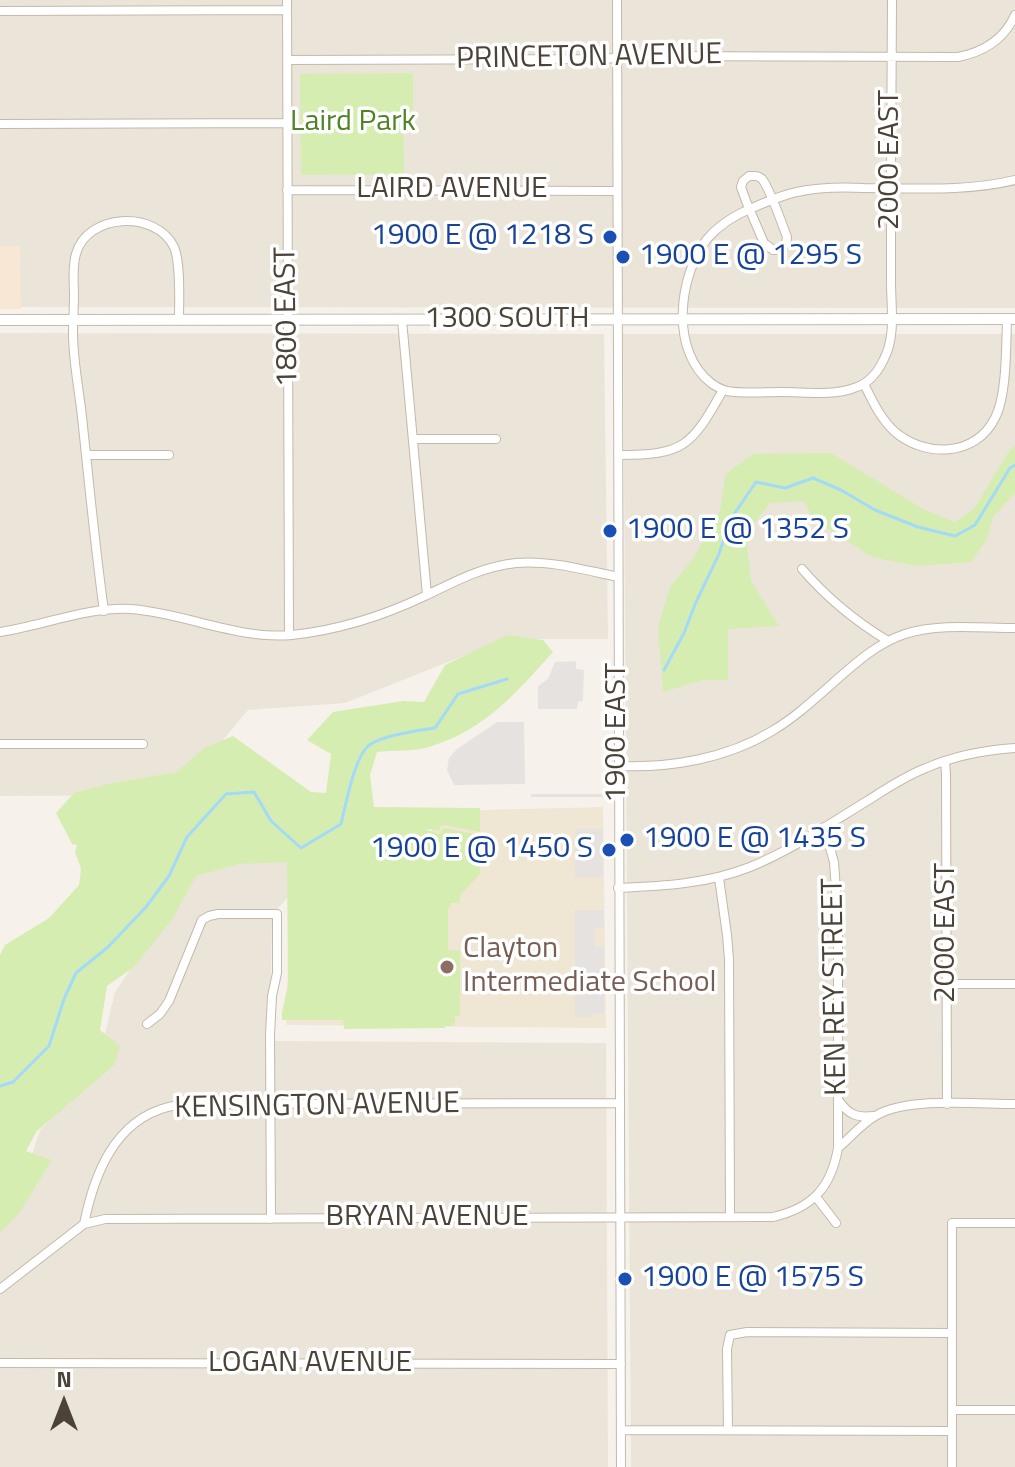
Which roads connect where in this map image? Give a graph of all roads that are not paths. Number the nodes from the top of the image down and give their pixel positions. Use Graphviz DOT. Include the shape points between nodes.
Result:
graph roads {
  1 [pos="287,0"];
  2 [pos="617,0"];
  3 [pos="892,0"];
  4 [pos="287,10"];
  5 [pos="0,11"];
  6 [pos="1015,15"];
  7 [pos="892,57"];
  8 [pos="617,58"];
  9 [pos="287,60"];
  10 [pos="286,123"];
  11 [pos="0,124"];
  12 [pos="1015,180"];
  13 [pos="891,188"];
  14 [pos="287,190"];
  15 [pos="617,191"];
  16 [pos="771,200"];
  17 [pos="750,209"];
  18 [pos="1011,319"];
  19 [pos="0,320"];
  20 [pos="73,320"];
  21 [pos="179,320"];
  22 [pos="288,320"];
  23 [pos="402,320"];
  24 [pos="617,320"];
  25 [pos="684,320"];
  26 [pos="891,320"];
  27 [pos="864,384"];
  28 [pos="723,390"];
  29 [pos="413,439"];
  30 [pos="496,439"];
  31 [pos="86,455"];
  32 [pos="169,455"];
  33 [pos="618,455"];
  34 [pos="802,569"];
  35 [pos="618,577"];
  36 [pos="427,595"];
  37 [pos="104,611"];
  38 [pos="1015,628"];
  39 [pos="0,632"];
  40 [pos="289,635"];
  41 [pos="888,641"];
  42 [pos="0,744"];
  43 [pos="143,744"];
  44 [pos="1015,748"];
  45 [pos="945,761"];
  46 [pos="618,766"];
  47 [pos="824,827"];
  48 [pos="719,878"];
  49 [pos="618,888"];
  50 [pos="947,984"];
  51 [pos="1015,984"];
  52 [pos="147,1024"];
  53 [pos="838,1100"];
  54 [pos="619,1103"];
  55 [pos="271,1104"];
  56 [pos="947,1104"];
  57 [pos="1015,1104"];
  58 [pos="875,1116"];
  59 [pos="838,1148"];
  60 [pos="816,1197"];
  61 [pos="620,1217"];
  62 [pos="730,1217"];
  63 [pos="271,1219"];
  64 [pos="836,1223"];
  65 [pos="1015,1223"];
  66 [pos="84,1224"];
  67 [pos="0,1289"];
  68 [pos="952,1333"];
  69 [pos="0,1363"];
  70 [pos="621,1364"];
  71 [pos="952,1410"];
  72 [pos="1015,1410"];
  73 [pos="621,1430"];
  74 [pos="728,1430"];
  75 [pos="952,1431"];
  76 [pos="621,1467"];
  77 [pos="952,1467"];
  1 -- 4 [label="street, 1800 EAST"];
  2 -- 8 [label="street, 1900 EAST"];
  3 -- 7 [label="street, 2000 EAST"];
  4 -- 5 [label="street"];
  4 -- 9 [label="street, 1800 EAST"];
  6 -- 7 [label="street, PRINCETON AVENUE" via="995,42 968,55"];
  7 -- 8 [label="street, PRINCETON AVENUE"];
  7 -- 13 [label="street, 2000 EAST"];
  8 -- 9 [label="street, PRINCETON AVENUE"];
  8 -- 15 [label="street, 1900 EAST"];
  9 -- 10 [label="street, 1800 EAST"];
  10 -- 11 [label="street"];
  10 -- 14 [label="street, 1800 EAST"];
  12 -- 13 [label="street" via="969,188"];
  13 -- 16 [label="street" via="820,188"];
  13 -- 26 [label="street, 2000 EAST"];
  14 -- 15 [label="street, LAIRD AVENUE"];
  14 -- 22 [label="street, 1800 EAST"];
  15 -- 24 [label="street, 1900 EAST"];
  16 -- 17 [label="street"];
  16 -- 17 [label="street" via="761,179 749,176 741,187"];
  16 -- 17 [label="street" via="787,237 780,249 766,246"];
  17 -- 25 [label="street" via="716,229 695,258 686,285"];
  18 -- 26 [label="street, 1300 SOUTH"];
  18 -- 27 [label="street" via="999,407 991,426 966,446 947,450 910,441 885,421"];
  19 -- 20 [label="street, 1300 SOUTH"];
  20 -- 21 [label="street, 1300 SOUTH"];
  20 -- 21 [label="street" via="77,250 95,229 111,223 148,225 171,242 177,258"];
  20 -- 31 [label="street"];
  21 -- 22 [label="street, 1300 SOUTH"];
  22 -- 23 [label="street, 1300 SOUTH"];
  22 -- 40 [label="street, 1800 EAST"];
  23 -- 24 [label="street, 1300 SOUTH"];
  23 -- 29 [label="street"];
  24 -- 25 [label="street, 1300 SOUTH"];
  24 -- 33 [label="street, 1900 EAST"];
  25 -- 26 [label="street, 1300 SOUTH"];
  25 -- 28 [label="street" via="692,362"];
  26 -- 27 [label="street, 2000 EAST" via="885,359"];
  27 -- 28 [label="street" via="835,392"];
  28 -- 33 [label="street" via="700,429 685,443 657,454"];
  29 -- 30 [label="street"];
  29 -- 36 [label="street"];
  31 -- 32 [label="street"];
  31 -- 37 [label="street"];
  33 -- 35 [label="street, 1900 EAST"];
  34 -- 41 [label="street" via="842,610"];
  35 -- 36 [label="street" via="519,563 465,576"];
  35 -- 46 [label="street, 1900 EAST"];
  36 -- 40 [label="street" via="364,621"];
  37 -- 39 [label="street"];
  37 -- 40 [label="street" via="133,609"];
  38 -- 41 [label="street" via="933,628"];
  41 -- 46 [label="street" via="787,721 748,744 668,765"];
  42 -- 43 [label="street"];
  44 -- 45 [label="street"];
  45 -- 47 [label="street" via="907,777"];
  45 -- 50 [label="street, 2000 EAST"];
  46 -- 49 [label="street, 1900 EAST"];
  47 -- 48 [label="street" via="771,858"];
  47 -- 53 [label="street, KEN REY STREET" via="837,891"];
  48 -- 49 [label="street"];
  48 -- 62 [label="street" via="729,959"];
  49 -- 54 [label="street, 1900 EAST"];
  50 -- 51 [label="street"];
  50 -- 56 [label="street, 2000 EAST"];
  52 -- 55 [label="street" via="169,1001 202,920 218,914 277,914"];
  53 -- 58 [label="street" via="853,1115"];
  53 -- 59 [label="street, KEN REY STREET"];
  54 -- 55 [label="street, KENSINGTON AVENUE"];
  54 -- 61 [label="street, 1900 EAST"];
  55 -- 63 [label="street"];
  55 -- 66 [label="street, KENSINGTON AVENUE" via="193,1104 147,1116 110,1150"];
  56 -- 57 [label="street"];
  56 -- 58 [label="street" via="909,1105"];
  58 -- 59 [label="street"];
  59 -- 60 [label="street" via="832,1174"];
  60 -- 62 [label="street, BRYAN AVENUE" via="773,1217"];
  60 -- 64 [label="street"];
  61 -- 62 [label="street, BRYAN AVENUE"];
  61 -- 63 [label="street, BRYAN AVENUE"];
  61 -- 70 [label="street, 1900 EAST"];
  63 -- 66 [label="street, BRYAN AVENUE" via="105,1219"];
  65 -- 68 [label="street" via="952,1223"];
  66 -- 67 [label="street"];
  68 -- 71 [label="street"];
  68 -- 74 [label="street" via="730,1335"];
  69 -- 70 [label="street, LOGAN AVENUE"];
  70 -- 73 [label="street, 1900 EAST"];
  71 -- 72 [label="street"];
  71 -- 75 [label="street"];
  73 -- 74 [label="street"];
  73 -- 76 [label="street, 1900 EAST"];
  74 -- 75 [label="street"];
  75 -- 77 [label="street"];
}
